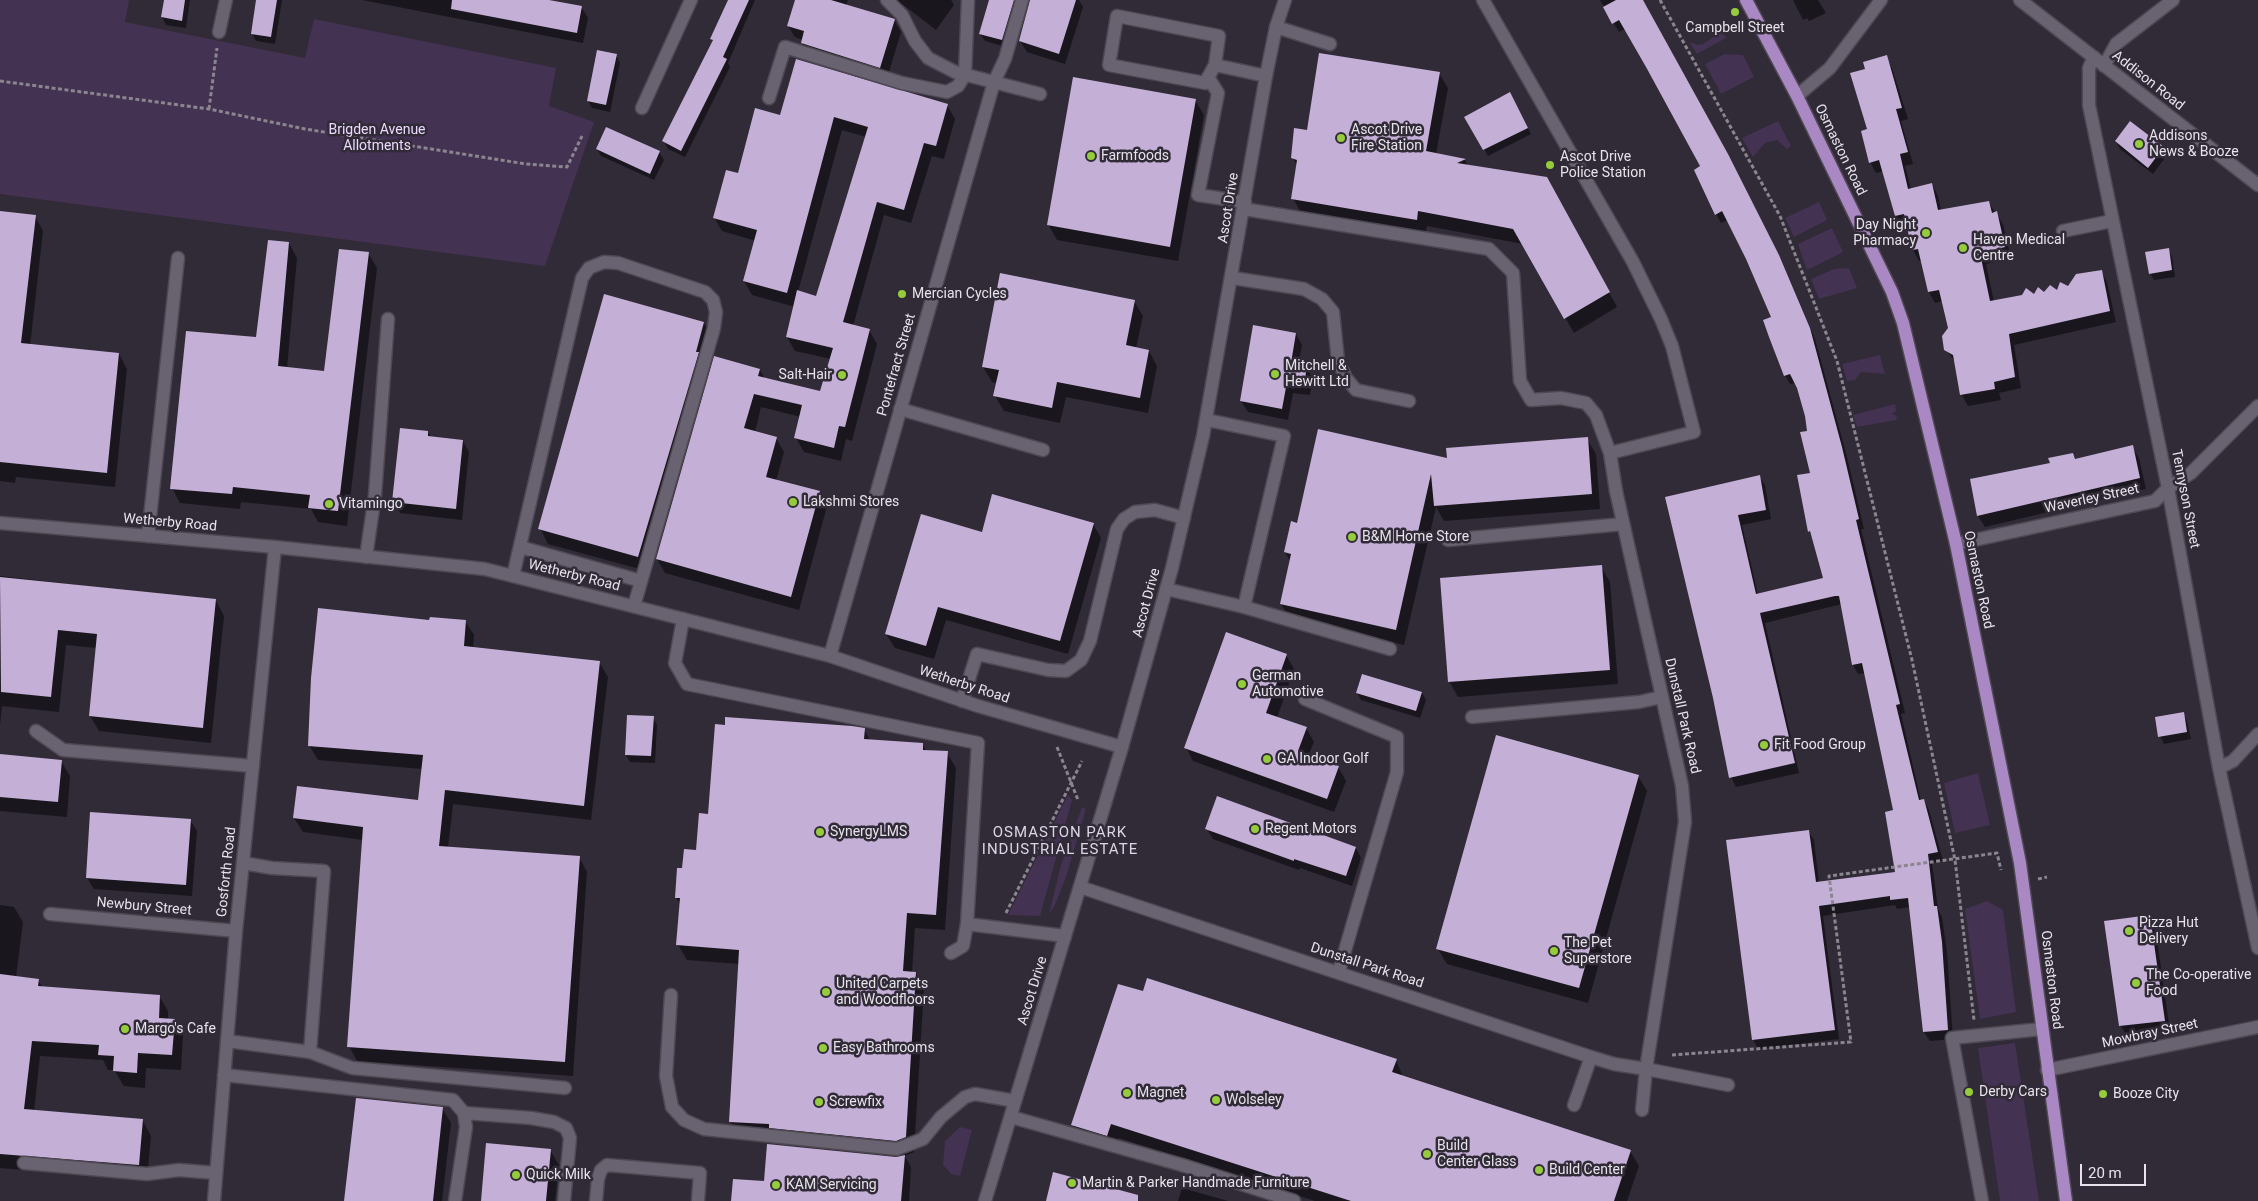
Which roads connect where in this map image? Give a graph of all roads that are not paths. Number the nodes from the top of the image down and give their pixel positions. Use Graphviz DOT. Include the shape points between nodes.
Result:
graph roads {
  1 [pos="226,0"];
  2 [pos="691,0"];
  3 [pos="887,0"];
  4 [pos="968,0"];
  5 [pos="1022,0"];
  6 [pos="1285,0"];
  7 [pos="1482,0"];
  8 [pos="1746,0"];
  9 [pos="1881,0"];
  10 [pos="2020,0"];
  11 [pos="2173,0"];
  12 [pos="1276,27"];
  13 [pos="219,32"];
  14 [pos="1330,44"];
  15 [pos="2094,57"];
  16 [pos="1215,64"];
  17 [pos="2104,66"];
  18 [pos="960,74"];
  19 [pos="1266,76"];
  20 [pos="1208,77"];
  21 [pos="994,82"];
  22 [pos="1040,94"];
  23 [pos="1798,96"];
  24 [pos="768,98"];
  25 [pos="642,108"];
  26 [pos="2258,185"];
  27 [pos="1244,205"];
  28 [pos="2112,221"];
  29 [pos="2063,231"];
  30 [pos="178,258"];
  31 [pos="1233,278"];
  32 [pos="388,319"];
  33 [pos="1409,401"];
  34 [pos="2258,406"];
  35 [pos="900,409"];
  36 [pos="1207,420"];
  37 [pos="1042,450"];
  38 [pos="1610,453"];
  39 [pos="2168,488"];
  40 [pos="1184,518"];
  41 [pos="0,524"];
  42 [pos="1623,524"];
  43 [pos="148,536"];
  44 [pos="1448,540"];
  45 [pos="1956,544"];
  46 [pos="276,547"];
  47 [pos="520,547"];
  48 [pos="366,557"];
  49 [pos="513,576"];
  50 [pos="642,581"];
  51 [pos="1166,589"];
  52 [pos="634,606"];
  53 [pos="1244,607"];
  54 [pos="684,619"];
  55 [pos="1390,649"];
  56 [pos="830,656"];
  57 [pos="1662,697"];
  58 [pos="1305,699"];
  59 [pos="962,701"];
  60 [pos="1472,717"];
  61 [pos="36,731"];
  62 [pos="2258,734"];
  63 [pos="1122,747"];
  64 [pos="253,766"];
  65 [pos="2219,768"];
  66 [pos="244,863"];
  67 [pos="1080,887"];
  68 [pos="50,914"];
  69 [pos="967,924"];
  70 [pos="236,931"];
  71 [pos="1065,936"];
  72 [pos="2258,948"];
  73 [pos="951,953"];
  74 [pos="1339,972"];
  75 [pos="671,995"];
  76 [pos="2258,1027"];
  77 [pos="2042,1029"];
  78 [pos="227,1041"];
  79 [pos="310,1052"];
  80 [pos="1590,1057"];
  81 [pos="1646,1069"];
  82 [pos="2047,1070"];
  83 [pos="224,1075"];
  84 [pos="1728,1085"];
  85 [pos="564,1088"];
  86 [pos="1015,1101"];
  87 [pos="1574,1104"];
  88 [pos="1642,1110"];
  89 [pos="464,1113"];
  90 [pos="1010,1117"];
  91 [pos="24,1163"];
  92 [pos="216,1173"];
  93 [pos="214,1201"];
  94 [pos="455,1201"];
  95 [pos="564,1201"];
  96 [pos="596,1201"];
  97 [pos="698,1201"];
  98 [pos="985,1201"];
  99 [pos="1294,1201"];
  100 [pos="1982,1201"];
  101 [pos="2066,1201"];
  1 -- 13 [label="street"];
  2 -- 25 [label="street"];
  3 -- 18 [label="street" via="902,15 928,58"];
  4 -- 18 [label="street"];
  5 -- 21 [label="street, Pontefract Street" via="1005,59"];
  6 -- 12 [label="street, Ascot Drive"];
  7 -- 38 [label="street" via="1633,262 1672,346 1694,432"];
  8 -- 23 [label="main road, Osmaston Road"];
  9 -- 23 [label="street" via="1830,68"];
  10 -- 15 [label="street, Addison Road"];
  11 -- 17 [label="street" via="2116,44"];
  12 -- 14 [label="street"];
  12 -- 19 [label="street, Ascot Drive"];
  15 -- 17 [label="street, Addison Road"];
  15 -- 28 [label="street, Tennyson Street" via="2089,68 2089,105"];
  16 -- 19 [label="street"];
  16 -- 20 [label="street"];
  16 -- 20 [label="street" via="1219,36 1117,16 1109,65 1205,83"];
  17 -- 26 [label="street, Addison Road"];
  18 -- 21 [label="street"];
  18 -- 24 [label="street" via="958,86 946,92 937,91 785,47"];
  19 -- 27 [label="street, Ascot Drive"];
  20 -- 27 [label="street" via="1218,92 1198,196"];
  21 -- 22 [label="street"];
  21 -- 35 [label="street, Pontefract Street"];
  23 -- 45 [label="main road, Osmaston Road" via="1892,292 1903,323"];
  27 -- 31 [label="street, Ascot Drive"];
  27 -- 38 [label="street, Dunstall Park Road" via="1489,249 1512,273 1520,381 1531,400 1561,398 1586,403 1596,416"];
  28 -- 29 [label="street"];
  28 -- 39 [label="street, Tennyson Street"];
  30 -- 43 [label="street"];
  31 -- 33 [label="street" via="1304,290 1322,299 1333,312 1338,361 1356,390"];
  31 -- 36 [label="street, Ascot Drive"];
  32 -- 48 [label="street" via="375,495"];
  34 -- 39 [label="street, Waverley Street" via="2191,473"];
  35 -- 37 [label="street"];
  35 -- 56 [label="street, Pontefract Street"];
  36 -- 40 [label="street, Ascot Drive"];
  36 -- 53 [label="street" via="1284,436"];
  38 -- 42 [label="street, Dunstall Park Road"];
  39 -- 45 [label="street, Waverley Street" via="2155,501"];
  39 -- 65 [label="street, Tennyson Street"];
  40 -- 51 [label="street, Ascot Drive"];
  40 -- 59 [label="street" via="1155,510 1134,512 1124,519 1117,529 1090,641 1080,660 1066,671 1048,670 977,654"];
  41 -- 43 [label="street, Wetherby Road"];
  42 -- 44 [label="street"];
  42 -- 57 [label="street, Dunstall Park Road"];
  43 -- 46 [label="street, Wetherby Road"];
  45 -- 77 [label="main road, Osmaston Road" via="2023,881"];
  46 -- 48 [label="street, Wetherby Road"];
  46 -- 64 [label="street, Gosforth Road"];
  47 -- 49 [label="street"];
  47 -- 50 [label="street"];
  47 -- 50 [label="street" via="582,278 589,268 604,262 618,263 705,292 713,300 716,312"];
  48 -- 49 [label="street, Wetherby Road" via="485,569"];
  49 -- 52 [label="street, Wetherby Road"];
  50 -- 52 [label="street"];
  51 -- 53 [label="street"];
  51 -- 63 [label="street, Ascot Drive"];
  52 -- 54 [label="street, Wetherby Road"];
  53 -- 55 [label="street"];
  54 -- 56 [label="street, Wetherby Road"];
  54 -- 69 [label="street" via="675,663 687,684 978,743"];
  56 -- 59 [label="street, Wetherby Road"];
  57 -- 60 [label="street" via="1639,702"];
  57 -- 81 [label="street, Dunstall Park Road" via="1682,786 1685,822"];
  58 -- 74 [label="street" via="1397,737 1397,772"];
  59 -- 63 [label="street, Wetherby Road"];
  61 -- 64 [label="street" via="63,750"];
  62 -- 65 [label="street" via="2234,761"];
  63 -- 67 [label="street, Ascot Drive"];
  64 -- 66 [label="street, Gosforth Road"];
  65 -- 72 [label="street, Tennyson Street"];
  66 -- 70 [label="street, Gosforth Road"];
  66 -- 79 [label="street" via="324,871"];
  67 -- 71 [label="street, Ascot Drive"];
  67 -- 74 [label="street, Dunstall Park Road"];
  68 -- 70 [label="street, Newbury Street"];
  69 -- 71 [label="street"];
  69 -- 73 [label="street" via="963,946"];
  70 -- 78 [label="street, Gosforth Road"];
  71 -- 86 [label="street, Ascot Drive"];
  74 -- 80 [label="street, Dunstall Park Road"];
  75 -- 86 [label="street" via="666,1076 672,1107 684,1120 704,1129 897,1149 923,1139 941,1117 965,1097 975,1094"];
  76 -- 82 [label="street, Mowbray Street"];
  77 -- 82 [label="main road, Osmaston Road"];
  77 -- 100 [label="street" via="1952,1038"];
  78 -- 79 [label="street"];
  78 -- 83 [label="street, Gosforth Road"];
  79 -- 85 [label="street" via="352,1068"];
  80 -- 81 [label="street, Dunstall Park Road"];
  80 -- 87 [label="street"];
  81 -- 84 [label="street"];
  81 -- 88 [label="street, Dunstall Park Road"];
  82 -- 101 [label="main road, Osmaston Road"];
  83 -- 89 [label="street" via="453,1100"];
  83 -- 92 [label="street, Gosforth Road"];
  86 -- 90 [label="street, Ascot Drive"];
  89 -- 94 [label="street" via="466,1127"];
  89 -- 95 [label="street" via="531,1118 566,1128 570,1138"];
  90 -- 98 [label="street, Ascot Drive"];
  90 -- 99 [label="street" via="1182,1165"];
  91 -- 92 [label="street" via="147,1174 180,1170"];
  92 -- 93 [label="street, Gosforth Road"];
  96 -- 97 [label="street" via="598,1178 607,1165 700,1173"];
}
